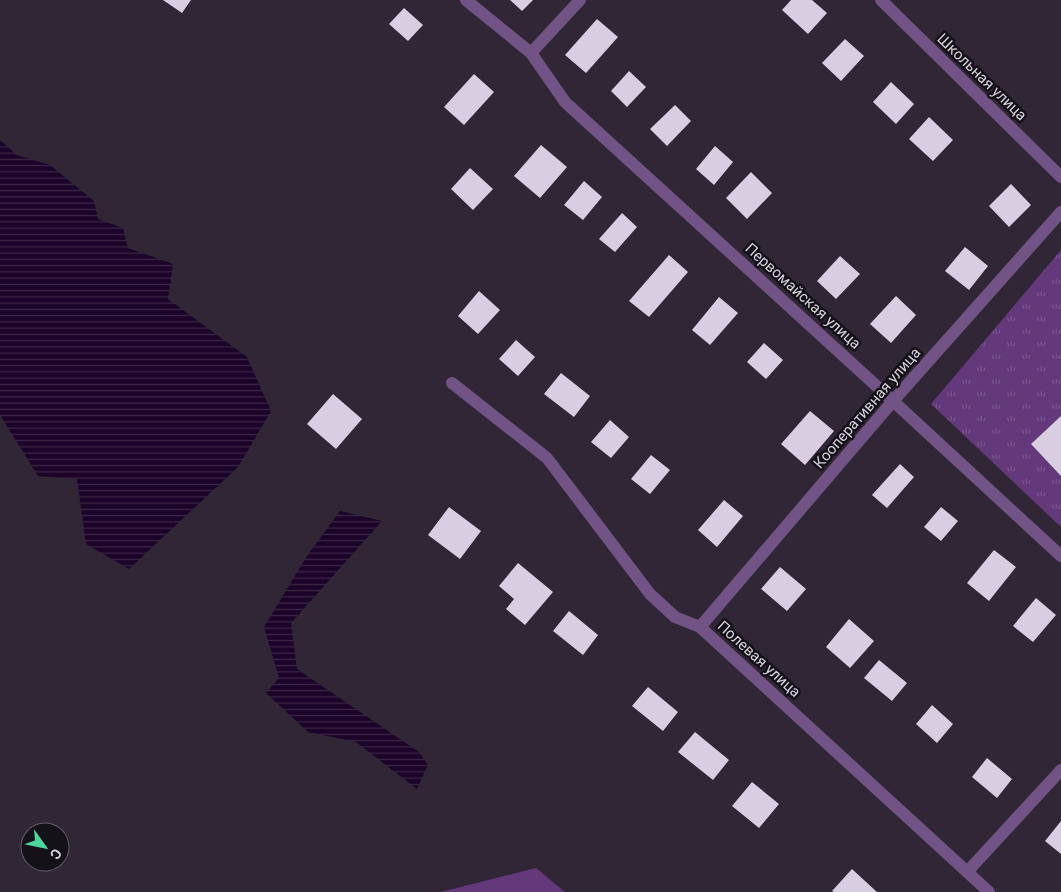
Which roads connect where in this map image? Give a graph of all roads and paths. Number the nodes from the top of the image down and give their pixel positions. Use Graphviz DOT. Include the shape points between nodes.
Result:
graph roads {
  1 [pos="466,0"];
  2 [pos="580,0"];
  3 [pos="881,0"];
  4 [pos="531,53"];
  5 [pos="1061,176"];
  6 [pos="1061,212"];
  7 [pos="452,383"];
  8 [pos="893,401"];
  9 [pos="1061,556"];
  10 [pos="700,627"];
  11 [pos="1061,770"];
  12 [pos="967,872"];
  13 [pos="989,892"];
  1 -- 4 [label="street, Первомайская улица"];
  2 -- 4 [label="street"];
  3 -- 5 [label="street, Школьная улица"];
  4 -- 8 [label="street, Первомайская улица" via="565,102"];
  6 -- 8 [label="street, Кооперативная улица"];
  7 -- 10 [label="street, Полевая улица" via="546,458 650,594 675,617"];
  8 -- 9 [label="street, Первомайская улица"];
  8 -- 10 [label="street, Кооперативная улица"];
  10 -- 12 [label="street, Полевая улица"];
  11 -- 12 [label="street"];
  12 -- 13 [label="street, Полевая улица"];
}
